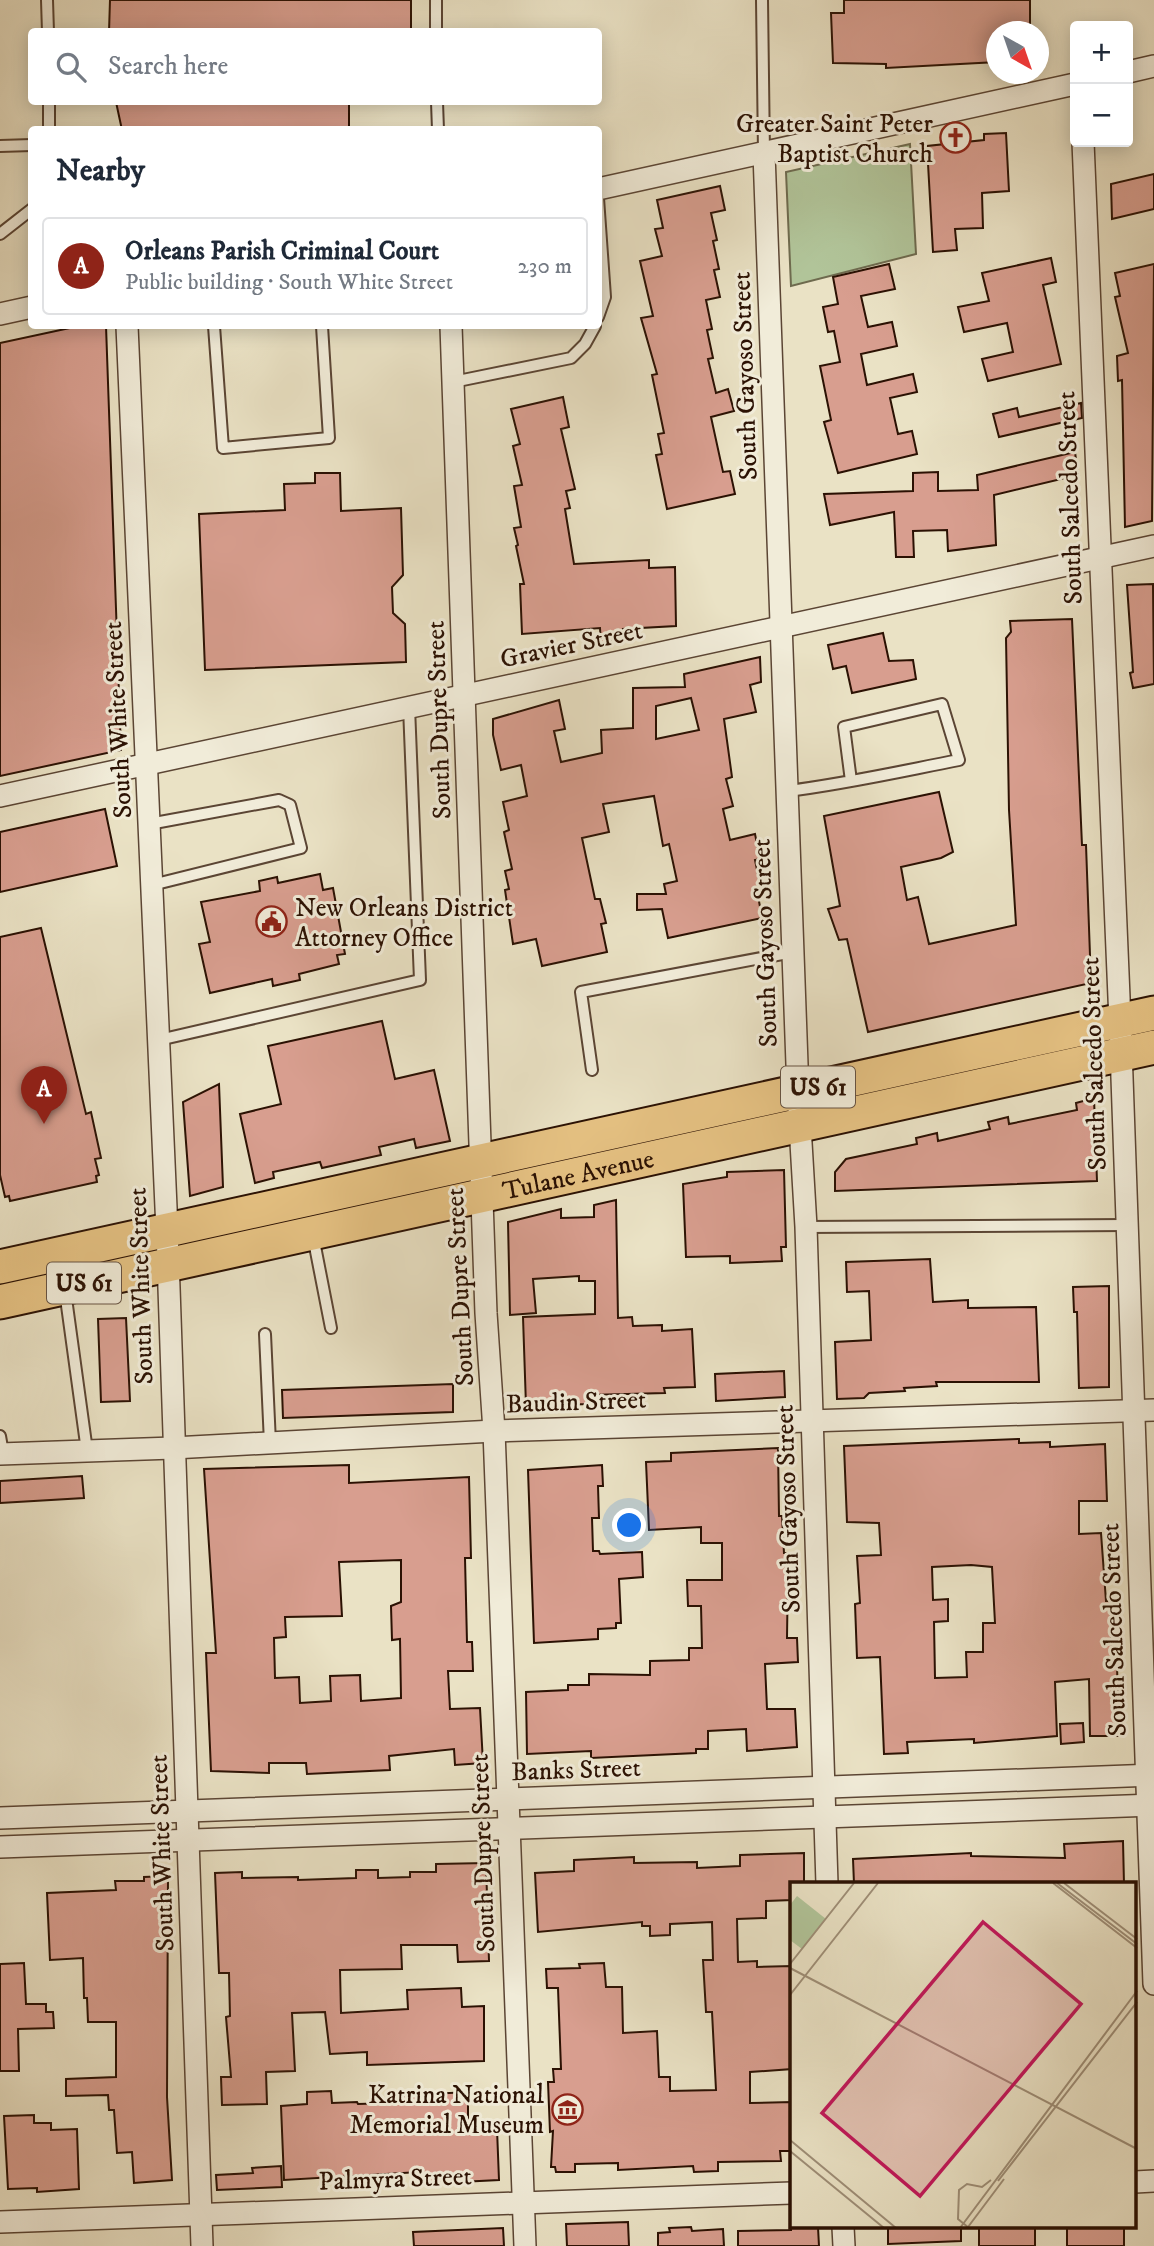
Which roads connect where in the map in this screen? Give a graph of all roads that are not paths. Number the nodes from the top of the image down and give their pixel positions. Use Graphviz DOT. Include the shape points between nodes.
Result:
graph roads {
  1 [pos="47,0"];
  2 [pos="436,0"];
  3 [pos="762,0"];
  4 [pos="47,28"];
  5 [pos="436,28"];
  6 [pos="1154,66"];
  7 [pos="1133,71"];
  8 [pos="1070,85"];
  9 [pos="49,105"];
  10 [pos="438,105"];
  11 [pos="49,126"];
  12 [pos="438,126"];
  13 [pos="28,145"];
  14 [pos="0,146"];
  15 [pos="1083,147"];
  16 [pos="764,153"];
  17 [pos="602,189"];
  18 [pos="28,212"];
  19 [pos="0,234"];
  20 [pos="602,255"];
  21 [pos="602,306"];
  22 [pos="28,308"];
  23 [pos="0,314"];
  24 [pos="127,329"];
  25 [pos="214,329"];
  26 [pos="322,329"];
  27 [pos="451,329"];
  28 [pos="592,329"];
  29 [pos="453,382"];
  30 [pos="1154,546"];
  31 [pos="1099,558"];
  32 [pos="781,627"];
  33 [pos="465,695"];
  34 [pos="409,707"];
  35 [pos="147,765"];
  36 [pos="851,781"];
  37 [pos="787,791"];
  38 [pos="0,796"];
  39 [pos="149,824"];
  40 [pos="152,885"];
  41 [pos="793,952"];
  42 [pos="1154,1013"];
  43 [pos="1120,1021"];
  44 [pos="159,1040"];
  45 [pos="1154,1047"];
  46 [pos="1120,1055"];
  47 [pos="592,1070"];
  48 [pos="798,1092"];
  49 [pos="802,1125"];
  50 [pos="481,1161"];
  51 [pos="482,1195"];
  52 [pos="1126,1225"];
  53 [pos="806,1227"];
  54 [pos="167,1230"];
  55 [pos="312,1233"];
  56 [pos="168,1265"];
  57 [pos="0,1267"];
  58 [pos="65,1287"];
  59 [pos="0,1302"];
  60 [pos="331,1328"];
  61 [pos="265,1334"];
  62 [pos="1144,1410"];
  63 [pos="813,1422"];
  64 [pos="494,1432"];
  65 [pos="271,1443"];
  66 [pos="1,1448"];
  67 [pos="173,1448"];
  68 [pos="87,1451"];
  69 [pos="1150,1776"];
  70 [pos="822,1788"];
  71 [pos="508,1799"];
  72 [pos="1151,1806"];
  73 [pos="188,1811"];
  74 [pos="824,1817"];
  75 [pos="0,1818"];
  76 [pos="509,1829"];
  77 [pos="188,1840"];
  78 [pos="0,1847"];
  79 [pos="827,1882"];
  80 [pos="1154,1984"];
  81 [pos="1154,2181"];
  82 [pos="1136,2182"];
  83 [pos="790,2193"];
  84 [pos="523,2201"];
  85 [pos="201,2214"];
  86 [pos="0,2222"];
  87 [pos="843,2228"];
  88 [pos="202,2246"];
  89 [pos="525,2246"];
  90 [pos="844,2246"];
  1 -- 4 [label="lane"];
  2 -- 5 [label="lane"];
  3 -- 16 [label="lane, South Gayoso Street"];
  6 -- 7 [label="street"];
  8 -- 16 [label="street"];
  9 -- 11 [label="lane"];
  10 -- 12 [label="lane"];
  13 -- 14 [label="lane"];
  15 -- 31 [label="street, South Salcedo Street"];
  16 -- 17 [label="street"];
  16 -- 32 [label="street, South Gayoso Street"];
  18 -- 19 [label="lane"];
  20 -- 21 [label="lane"];
  22 -- 23 [label="street"];
  24 -- 35 [label="street, South White Street"];
  25 -- 26 [label="lane" via="223,448 329,438"];
  27 -- 29 [label="street, South Dupre Street"];
  28 -- 29 [label="lane" via="571,358"];
  29 -- 33 [label="street, South Dupre Street"];
  30 -- 31 [label="street, Gravier Street"];
  31 -- 32 [label="street, Gravier Street"];
  31 -- 43 [label="street, South Salcedo Street"];
  32 -- 33 [label="street, Gravier Street"];
  32 -- 37 [label="street, South Gayoso Street"];
  33 -- 34 [label="street, Gravier Street"];
  33 -- 50 [label="street, South Dupre Street"];
  34 -- 35 [label="street, Gravier Street"];
  34 -- 44 [label="lane" via="420,981"];
  35 -- 38 [label="street, Gravier Street"];
  35 -- 39 [label="street, South White Street"];
  36 -- 36 [label="lane" via="959,760 942,704 844,727"];
  36 -- 37 [label="lane"];
  37 -- 41 [label="street, South Gayoso Street"];
  39 -- 40 [label="street, South White Street"];
  39 -- 40 [label="lane" via="279,800 290,805 301,848"];
  40 -- 44 [label="street, South White Street"];
  41 -- 47 [label="lane" via="581,992"];
  41 -- 48 [label="street, South Gayoso Street"];
  42 -- 43 [label="main road, Tulane Avenue / US 61"];
  43 -- 46 [label="street, South Salcedo Street"];
  43 -- 48 [label="main road, Tulane Avenue / US 61"];
  44 -- 54 [label="street, South White Street"];
  45 -- 46 [label="main road, Tulane Avenue / US 61"];
  46 -- 49 [label="main road, Tulane Avenue / US 61"];
  46 -- 52 [label="street, South Salcedo Street"];
  48 -- 49 [label="street, South Gayoso Street"];
  48 -- 50 [label="main road, Tulane Avenue / US 61"];
  49 -- 51 [label="main road, Tulane Avenue / US 61"];
  49 -- 53 [label="street, South Gayoso Street"];
  50 -- 51 [label="street, South Dupre Street"];
  50 -- 54 [label="main road, Tulane Avenue / US 61"];
  51 -- 55 [label="main road, Tulane Avenue / US 61"];
  51 -- 64 [label="street, South Dupre Street"];
  52 -- 53 [label="lane"];
  52 -- 62 [label="street, South Salcedo Street"];
  53 -- 63 [label="street, South Gayoso Street"];
  54 -- 56 [label="street, South White Street"];
  54 -- 57 [label="main road, Tulane Avenue / US 61"];
  55 -- 56 [label="main road, Tulane Avenue / US 61"];
  55 -- 60 [label="lane"];
  56 -- 58 [label="main road, Tulane Avenue / US 61"];
  56 -- 67 [label="street, South White Street"];
  58 -- 59 [label="main road, Tulane Avenue / US 61"];
  58 -- 68 [label="lane"];
  61 -- 65 [label="lane"];
  62 -- 63 [label="street, Baudin Street"];
  62 -- 69 [label="street, South Salcedo Street"];
  63 -- 64 [label="street, Baudin Street"];
  63 -- 70 [label="street, South Gayoso Street"];
  64 -- 65 [label="street, Baudin Street"];
  64 -- 71 [label="street, South Dupre Street"];
  65 -- 67 [label="street, Baudin Street"];
  66 -- 68 [label="street, Baudin Street"];
  67 -- 68 [label="street, Baudin Street"];
  67 -- 73 [label="street, South White Street"];
  69 -- 70 [label="street, Banks Street"];
  69 -- 72 [label="street, South Salcedo Street"];
  70 -- 71 [label="street, Banks Street"];
  70 -- 74 [label="street, South Gayoso Street"];
  71 -- 73 [label="street, Banks Street"];
  71 -- 76 [label="street, South Dupre Street"];
  72 -- 74 [label="street"];
  72 -- 80 [label="street, South Salcedo Street"];
  73 -- 75 [label="street, Banks Street"];
  73 -- 77 [label="street, South White Street"];
  74 -- 76 [label="street"];
  74 -- 79 [label="street, South Gayoso Street"];
  76 -- 77 [label="street"];
  76 -- 84 [label="street, South Dupre Street"];
  77 -- 78 [label="street"];
  77 -- 85 [label="street, South White Street"];
  81 -- 82 [label="street"];
  83 -- 84 [label="street, Palmyra Street"];
  84 -- 85 [label="street, Palmyra Street"];
  84 -- 89 [label="street, South Dupre Street"];
  85 -- 86 [label="street, Palmyra Street"];
  85 -- 88 [label="street, South White Street"];
  87 -- 90 [label="street"];
}
